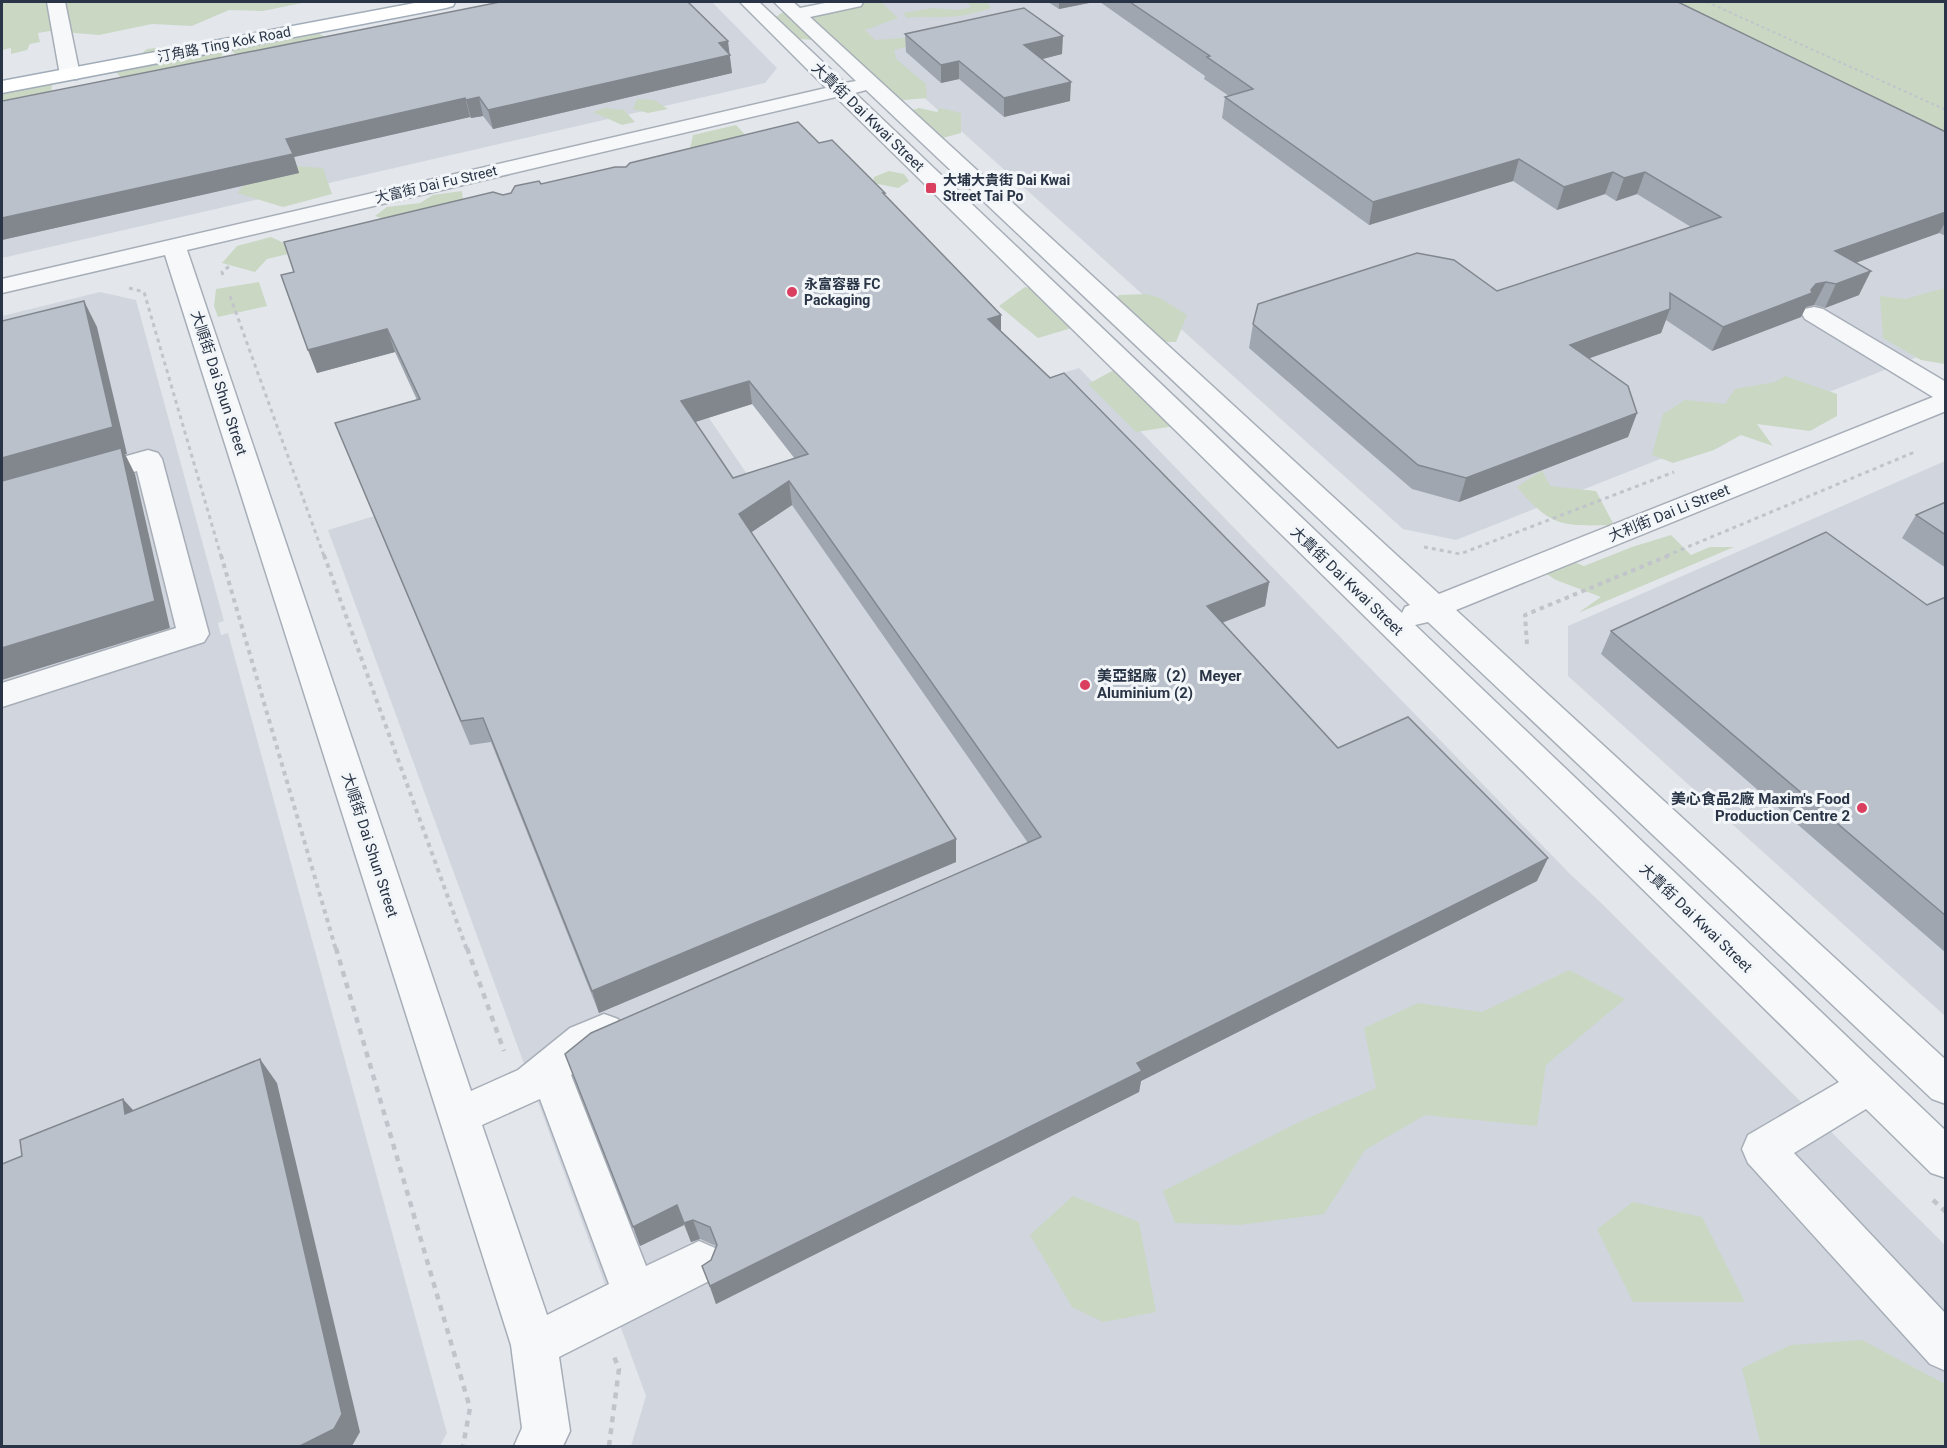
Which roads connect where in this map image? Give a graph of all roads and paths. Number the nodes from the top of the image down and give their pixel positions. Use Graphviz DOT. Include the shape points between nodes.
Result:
graph roads {
  1 [pos="56,2"];
  2 [pos="363,2"];
  3 [pos="446,2"];
  4 [pos="749,2"];
  5 [pos="854,2"];
  6 [pos="1707,2"];
  7 [pos="789,8"];
  8 [pos="69,67"];
  9 [pos="2,72"];
  10 [pos="870,83"];
  11 [pos="2,87"];
  12 [pos="840,90"];
  13 [pos="1946,110"];
  14 [pos="174,247"];
  15 [pos="238,261"];
  16 [pos="226,283"];
  17 [pos="2,286"];
  18 [pos="122,286"];
  19 [pos="230,294"];
  20 [pos="1814,314"];
  21 [pos="1946,393"];
  22 [pos="1946,401"];
  23 [pos="1923,448"];
  24 [pos="1679,470"];
  25 [pos="2,500"];
  26 [pos="1416,545"];
  27 [pos="1433,608"];
  28 [pos="1392,625"];
  29 [pos="1527,655"];
  30 [pos="2,695"];
  31 [pos="639,1016"];
  32 [pos="533,1079"];
  33 [pos="1870,1085"];
  34 [pos="1946,1086"];
  35 [pos="459,1116"];
  36 [pos="1946,1159"];
  37 [pos="1929,1196"];
  38 [pos="1946,1212"];
  39 [pos="699,1263"];
  40 [pos="617,1303"];
  41 [pos="534,1345"];
  42 [pos="1946,1348"];
  43 [pos="463,1446"];
  44 [pos="538,1446"];
  45 [pos="609,1446"];
  1 -- 8 [label="street"];
  2 -- 8 [label="main road, 汀角路 Ting Kok Road"];
  3 -- 8 [label="main road, 汀角路 Ting Kok Road"];
  4 -- 12 [label="street, 大貴街 Dai Kwai Street"];
  5 -- 7 [label="street"];
  6 -- 13 [label="path"];
  7 -- 10 [label="street, 大貴街 Dai Kwai Street"];
  8 -- 9 [label="main road, 汀角路 Ting Kok Road"];
  8 -- 11 [label="main road, 汀角路 Ting Kok Road"];
  10 -- 12 [label="street, 大富街 Dai Fu Street"];
  10 -- 27 [label="street, 大貴街 Dai Kwai Street"];
  12 -- 14 [label="street, 大富街 Dai Fu Street" via="603,156"];
  12 -- 28 [label="street, 大貴街 Dai Kwai Street"];
  14 -- 17 [label="street, 大富街 Dai Fu Street"];
  14 -- 35 [label="street, 大順街 Dai Shun Street"];
  15 -- 16 [label="path" via="222,272"];
  18 -- 43 [label="path" via="144,292 180,410 470,1408"];
  19 -- 32 [label="path"];
  20 -- 21 [label="street"];
  22 -- 27 [label="street, 大利街 Dai Li Street"];
  23 -- 29 [label="path" via="1525,615"];
  24 -- 26 [label="path" via="1460,554"];
  25 -- 30 [label="street" via="148,459 193,634"];
  27 -- 28 [label="street, 大利街 Dai Li Street"];
  27 -- 34 [label="street, 大貴街 Dai Kwai Street"];
  28 -- 33 [label="street, 大貴街 Dai Kwai Street"];
  31 -- 32 [label="street" via="584,1040"];
  32 -- 35 [label="street"];
  32 -- 40 [label="street"];
  33 -- 36 [label="street, 大貴街 Dai Kwai Street"];
  33 -- 42 [label="street" via="1763,1149"];
  35 -- 41 [label="street, 大順街 Dai Shun Street"];
  37 -- 38 [label="path"];
  39 -- 40 [label="street"];
  40 -- 41 [label="street"];
  40 -- 45 [label="path" via="619,1369"];
  41 -- 44 [label="street, 大順街 Dai Shun Street" via="546,1431"];
}
